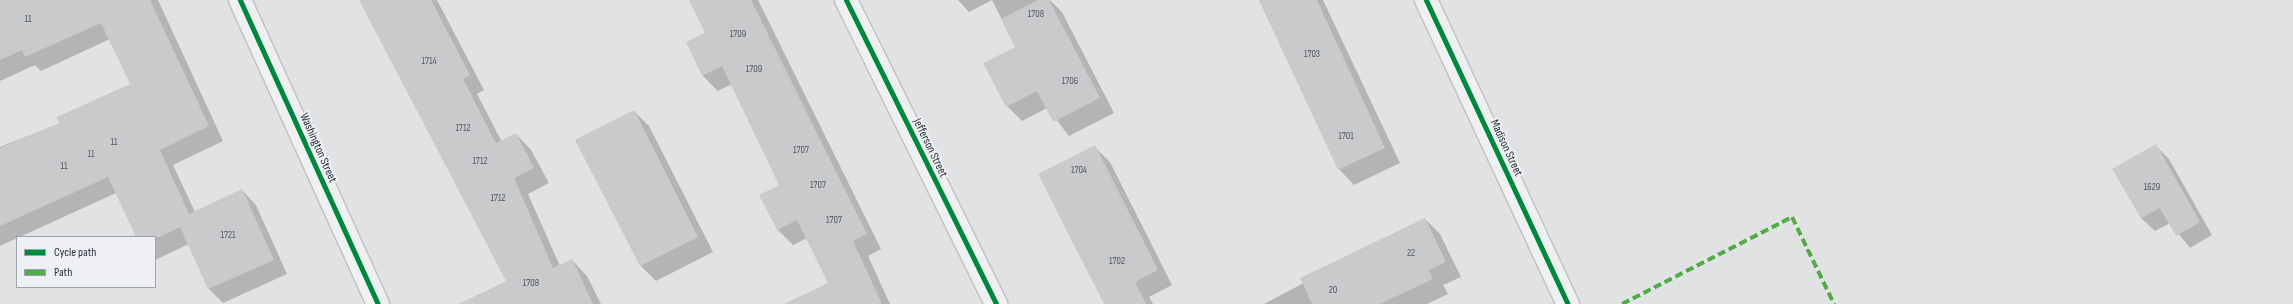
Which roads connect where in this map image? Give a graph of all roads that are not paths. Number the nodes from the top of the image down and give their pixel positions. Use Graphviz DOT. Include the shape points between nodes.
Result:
graph roads {
  1 [pos="240,0"];
  2 [pos="846,0"];
  3 [pos="1426,0"];
  4 [pos="378,304"];
  5 [pos="996,304"];
  6 [pos="1568,304"];
  1 -- 4 [label="street, Washington Street"];
  2 -- 5 [label="street, Jefferson Street"];
  3 -- 6 [label="street, Madison Street"];
}
